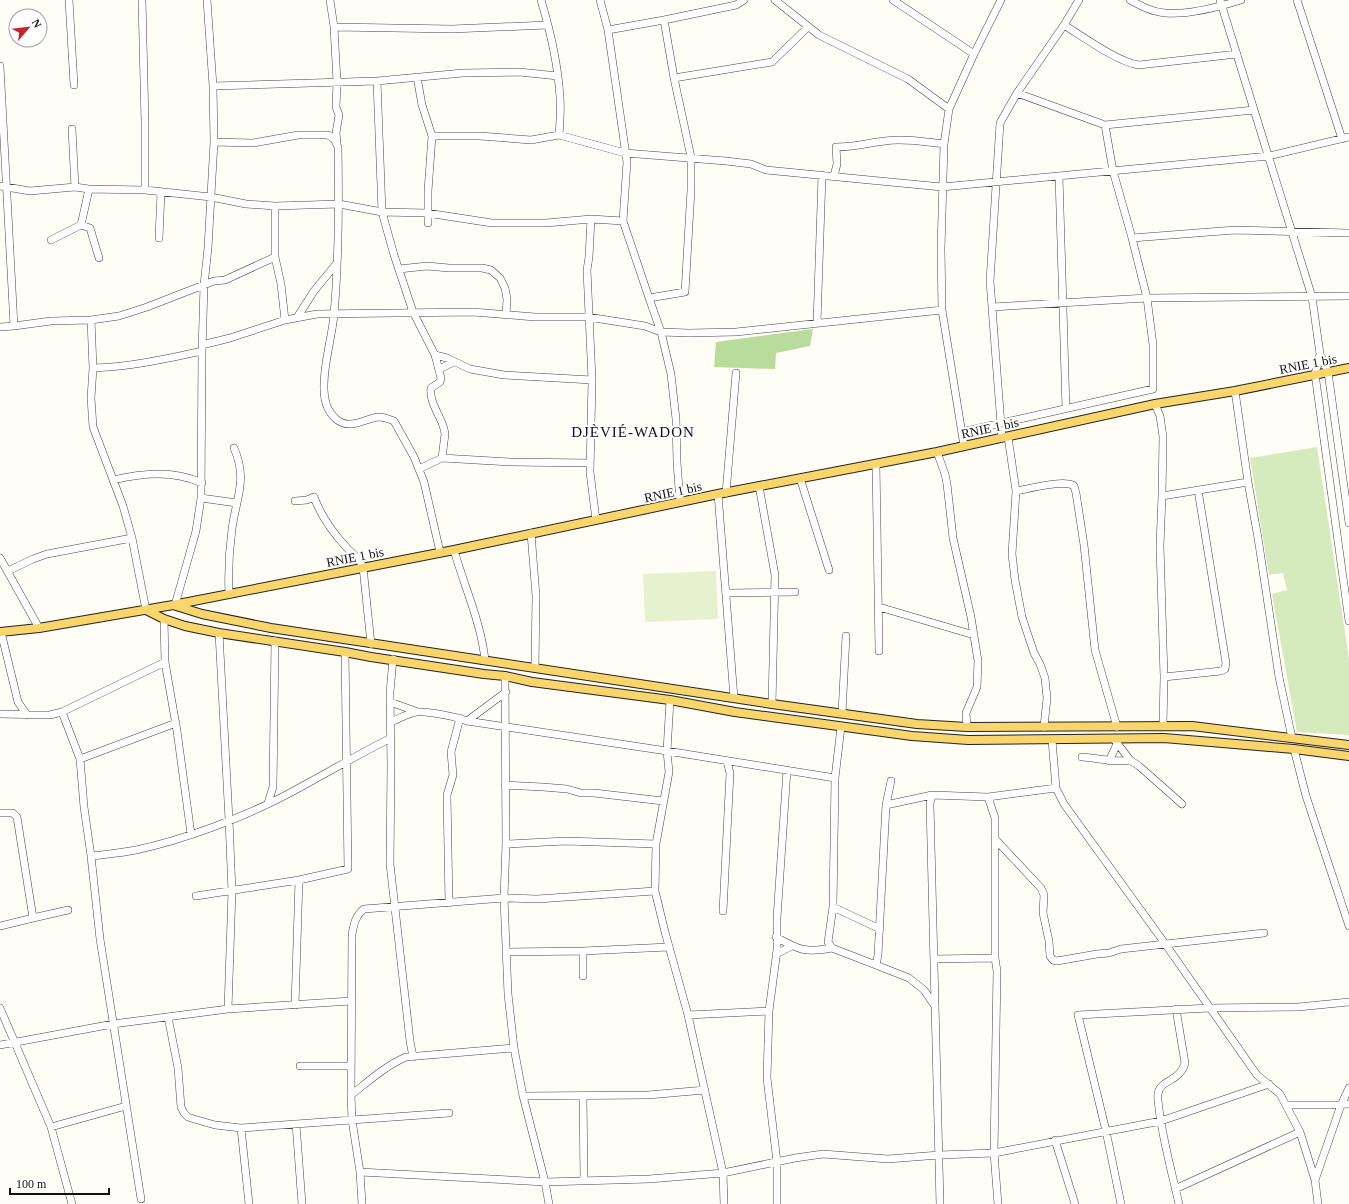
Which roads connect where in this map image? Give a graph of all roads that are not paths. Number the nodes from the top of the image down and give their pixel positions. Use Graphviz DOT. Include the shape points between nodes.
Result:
graph roads {
  1 [pos="69,0"];
  2 [pos="142,0"];
  3 [pos="207,0"];
  4 [pos="330,0"];
  5 [pos="541,0"];
  6 [pos="600,0"];
  7 [pos="744,0"];
  8 [pos="775,0"];
  9 [pos="893,0"];
  10 [pos="1001,0"];
  11 [pos="1078,0"];
  12 [pos="1130,0"];
  13 [pos="1241,0"];
  14 [pos="1297,0"];
  15 [pos="1221,3"];
  16 [pos="664,20"];
  17 [pos="547,25"];
  18 [pos="1064,25"];
  19 [pos="334,27"];
  20 [pos="808,27"];
  21 [pos="608,30"];
  22 [pos="974,54"];
  23 [pos="1237,54"];
  24 [pos="0,66"];
  25 [pos="558,76"];
  26 [pos="417,77"];
  27 [pos="674,78"];
  28 [pos="377,81"];
  29 [pos="337,82"];
  30 [pos="74,85"];
  31 [pos="212,86"];
  32 [pos="1017,94"];
  33 [pos="948,109"];
  34 [pos="1254,110"];
  35 [pos="1104,125"];
  36 [pos="72,129"];
  37 [pos="559,135"];
  38 [pos="432,136"];
  39 [pos="1345,138"];
  40 [pos="214,142"];
  41 [pos="944,144"];
  42 [pos="338,147"];
  43 [pos="625,153"];
  44 [pos="1269,156"];
  45 [pos="691,157"];
  46 [pos="1112,171"];
  47 [pos="822,175"];
  48 [pos="834,176"];
  49 [pos="1059,176"];
  50 [pos="996,182"];
  51 [pos="3,187"];
  52 [pos="75,187"];
  53 [pos="942,188"];
  54 [pos="89,189"];
  55 [pos="145,190"];
  56 [pos="161,192"];
  57 [pos="211,197"];
  58 [pos="339,204"];
  59 [pos="276,206"];
  60 [pos="382,212"];
  61 [pos="427,213"];
  62 [pos="591,219"];
  63 [pos="623,221"];
  64 [pos="428,223"];
  65 [pos="81,225"];
  66 [pos="1292,232"];
  67 [pos="1349,233"];
  68 [pos="159,238"];
  69 [pos="1132,238"];
  70 [pos="51,240"];
  71 [pos="275,257"];
  72 [pos="99,258"];
  73 [pos="337,263"];
  74 [pos="399,269"];
  75 [pos="204,285"];
  76 [pos="1349,296"];
  77 [pos="1312,297"];
  78 [pos="649,298"];
  79 [pos="1147,298"];
  80 [pos="1063,303"];
  81 [pos="992,308"];
  82 [pos="942,310"];
  83 [pos="413,312"];
  84 [pos="334,313"];
  85 [pos="506,315"];
  86 [pos="298,316"];
  87 [pos="588,318"];
  88 [pos="91,320"];
  89 [pos="285,320"];
  90 [pos="817,323"];
  91 [pos="14,326"];
  92 [pos="0,327"];
  93 [pos="661,332"];
  94 [pos="202,348"];
  95 [pos="1320,354"];
  96 [pos="435,355"];
  97 [pos="454,362"];
  98 [pos="93,368"];
  99 [pos="1349,368"];
  100 [pos="439,369"];
  101 [pos="1328,372"];
  102 [pos="736,373"];
  103 [pos="1314,374"];
  104 [pos="592,380"];
  105 [pos="1235,391"];
  106 [pos="1155,404"];
  107 [pos="1066,409"];
  108 [pos="1002,423"];
  109 [pos="962,432"];
  110 [pos="1005,438"];
  111 [pos="964,446"];
  112 [pos="234,448"];
  113 [pos="936,452"];
  114 [pos="442,458"];
  115 [pos="1340,461"];
  116 [pos="1349,462"];
  117 [pos="590,463"];
  118 [pos="876,464"];
  119 [pos="419,469"];
  120 [pos="800,478"];
  121 [pos="113,480"];
  122 [pos="1248,482"];
  123 [pos="202,483"];
  124 [pos="759,486"];
  125 [pos="1198,490"];
  126 [pos="1016,491"];
  127 [pos="722,493"];
  128 [pos="1162,496"];
  129 [pos="201,498"];
  130 [pos="295,501"];
  131 [pos="680,502"];
  132 [pos="237,503"];
  133 [pos="596,520"];
  134 [pos="1349,523"];
  135 [pos="531,533"];
  136 [pos="132,538"];
  137 [pos="454,550"];
  138 [pos="440,552"];
  139 [pos="0,558"];
  140 [pos="363,567"];
  141 [pos="829,570"];
  142 [pos="8,572"];
  143 [pos="775,592"];
  144 [pos="795,592"];
  145 [pos="727,593"];
  146 [pos="229,594"];
  147 [pos="174,605"];
  148 [pos="879,607"];
  149 [pos="146,610"];
  150 [pos="164,619"];
  151 [pos="1349,621"];
  152 [pos="39,628"];
  153 [pos="1,632"];
  154 [pos="219,633"];
  155 [pos="974,635"];
  156 [pos="846,636"];
  157 [pos="275,641"];
  158 [pos="371,644"];
  159 [pos="879,651"];
  160 [pos="345,652"];
  161 [pos="393,659"];
  162 [pos="485,660"];
  163 [pos="165,662"];
  164 [pos="535,667"];
  165 [pos="505,676"];
  166 [pos="1164,677"];
  167 [pos="506,692"];
  168 [pos="734,698"];
  169 [pos="670,700"];
  170 [pos="18,702"];
  171 [pos="390,702"];
  172 [pos="772,704"];
  173 [pos="62,712"];
  174 [pos="418,712"];
  175 [pos="842,713"];
  176 [pos="0,714"];
  177 [pos="10,715"];
  178 [pos="27,715"];
  179 [pos="464,720"];
  180 [pos="390,722"];
  181 [pos="176,723"];
  182 [pos="506,726"];
  183 [pos="1117,726"];
  184 [pos="1163,726"];
  185 [pos="841,727"];
  186 [pos="967,727"];
  187 [pos="1044,727"];
  188 [pos="391,738"];
  189 [pos="1292,738"];
  190 [pos="1052,740"];
  191 [pos="1116,742"];
  192 [pos="1349,745"];
  193 [pos="1294,749"];
  194 [pos="667,751"];
  195 [pos="1349,756"];
  196 [pos="1082,757"];
  197 [pos="80,759"];
  198 [pos="347,760"];
  199 [pos="1130,760"];
  200 [pos="727,761"];
  201 [pos="1109,761"];
  202 [pos="738,762"];
  203 [pos="787,770"];
  204 [pos="730,773"];
  205 [pos="835,778"];
  206 [pos="891,781"];
  207 [pos="505,785"];
  208 [pos="273,787"];
  209 [pos="1056,788"];
  210 [pos="932,795"];
  211 [pos="284,796"];
  212 [pos="923,797"];
  213 [pos="988,798"];
  214 [pos="663,801"];
  215 [pos="268,803"];
  216 [pos="930,804"];
  217 [pos="1182,804"];
  218 [pos="886,805"];
  219 [pos="0,813"];
  220 [pos="229,820"];
  221 [pos="191,834"];
  222 [pos="995,838"];
  223 [pos="506,844"];
  224 [pos="656,844"];
  225 [pos="91,856"];
  226 [pos="299,880"];
  227 [pos="232,891"];
  228 [pos="655,891"];
  229 [pos="196,896"];
  230 [pos="504,898"];
  231 [pos="449,903"];
  232 [pos="833,906"];
  233 [pos="396,907"];
  234 [pos="68,910"];
  235 [pos="723,911"];
  236 [pos="33,918"];
  237 [pos="0,926"];
  238 [pos="1349,926"];
  239 [pos="880,929"];
  240 [pos="1264,932"];
  241 [pos="776,937"];
  242 [pos="1166,945"];
  243 [pos="792,946"];
  244 [pos="669,947"];
  245 [pos="832,948"];
  246 [pos="583,951"];
  247 [pos="506,952"];
  248 [pos="776,954"];
  249 [pos="995,958"];
  250 [pos="934,959"];
  251 [pos="876,965"];
  252 [pos="583,976"];
  253 [pos="352,1001"];
  254 [pos="1349,1002"];
  255 [pos="295,1005"];
  256 [pos="934,1006"];
  257 [pos="0,1008"];
  258 [pos="1210,1008"];
  259 [pos="228,1009"];
  260 [pos="1176,1009"];
  261 [pos="769,1012"];
  262 [pos="688,1015"];
  263 [pos="168,1017"];
  264 [pos="113,1024"];
  265 [pos="15,1042"];
  266 [pos="0,1045"];
  267 [pos="514,1048"];
  268 [pos="413,1057"];
  269 [pos="300,1066"];
  270 [pos="351,1066"];
  271 [pos="1269,1084"];
  272 [pos="1349,1088"];
  273 [pos="704,1090"];
  274 [pos="351,1095"];
  275 [pos="523,1096"];
  276 [pos="583,1096"];
  277 [pos="1286,1105"];
  278 [pos="1345,1105"];
  279 [pos="126,1106"];
  280 [pos="448,1113"];
  281 [pos="352,1120"];
  282 [pos="1161,1121"];
  283 [pos="296,1124"];
  284 [pos="51,1127"];
  285 [pos="241,1128"];
  286 [pos="1106,1131"];
  287 [pos="1300,1132"];
  288 [pos="1055,1140"];
  289 [pos="994,1153"];
  290 [pos="939,1155"];
  291 [pos="777,1162"];
  292 [pos="360,1172"];
  293 [pos="722,1173"];
  294 [pos="584,1180"];
  295 [pos="1315,1180"];
  296 [pos="545,1182"];
  297 [pos="1175,1189"];
  298 [pos="141,1199"];
  299 [pos="72,1204"];
  300 [pos="249,1204"];
  301 [pos="302,1204"];
  302 [pos="362,1204"];
  303 [pos="549,1204"];
  304 [pos="724,1204"];
  305 [pos="777,1204"];
  306 [pos="940,1204"];
  307 [pos="998,1204"];
  308 [pos="1076,1204"];
  309 [pos="1121,1204"];
  310 [pos="1179,1204"];
  311 [pos="1318,1204"];
  1 -- 30 [label="street"];
  2 -- 55 [label="street"];
  3 -- 31 [label="street"];
  4 -- 19 [label="street"];
  5 -- 17 [label="street"];
  6 -- 21 [label="street"];
  7 -- 16 [label="street" via="736,5"];
  8 -- 20 [label="street"];
  9 -- 22 [label="street"];
  10 -- 22 [label="street"];
  11 -- 18 [label="street"];
  12 -- 15 [label="street" via="1148,9 1165,13 1189,12"];
  13 -- 15 [label="street"];
  14 -- 39 [label="street"];
  15 -- 23 [label="street"];
  16 -- 21 [label="street"];
  16 -- 27 [label="street"];
  17 -- 19 [label="street" via="452,29"];
  17 -- 25 [label="street"];
  18 -- 23 [label="street" via="1132,65"];
  18 -- 32 [label="street"];
  19 -- 29 [label="street"];
  20 -- 27 [label="street" via="772,62"];
  20 -- 33 [label="street" via="908,79"];
  21 -- 43 [label="street"];
  22 -- 33 [label="street"];
  23 -- 34 [label="street"];
  24 -- 51 [label="street"];
  25 -- 26 [label="street" via="519,72"];
  25 -- 37 [label="street"];
  26 -- 28 [label="street"];
  26 -- 38 [label="street" via="422,105"];
  27 -- 45 [label="street"];
  28 -- 29 [label="street"];
  28 -- 60 [label="street"];
  29 -- 31 [label="street"];
  29 -- 42 [label="street"];
  31 -- 40 [label="street"];
  32 -- 35 [label="street"];
  32 -- 50 [label="street" via="1000,123"];
  33 -- 41 [label="street"];
  34 -- 35 [label="street"];
  34 -- 44 [label="street"];
  35 -- 46 [label="street"];
  36 -- 52 [label="street"];
  37 -- 38 [label="street" via="531,140"];
  37 -- 43 [label="street"];
  38 -- 61 [label="street"];
  39 -- 44 [label="street"];
  40 -- 42 [label="street" via="253,143 298,134 328,135 334,139"];
  40 -- 57 [label="street"];
  41 -- 48 [label="street" via="892,140 836,147"];
  41 -- 53 [label="street"];
  42 -- 58 [label="street"];
  43 -- 45 [label="street"];
  43 -- 63 [label="street" via="627,173"];
  44 -- 46 [label="street"];
  44 -- 66 [label="street"];
  45 -- 47 [label="street" via="751,164 766,170"];
  45 -- 78 [label="street" via="685,292"];
  46 -- 49 [label="street"];
  46 -- 69 [label="street"];
  47 -- 48 [label="street"];
  47 -- 90 [label="street"];
  48 -- 53 [label="street"];
  49 -- 50 [label="street"];
  49 -- 80 [label="street"];
  50 -- 53 [label="street"];
  50 -- 81 [label="street" via="990,281"];
  51 -- 52 [label="street" via="30,191"];
  51 -- 91 [label="street"];
  52 -- 54 [label="street"];
  53 -- 82 [label="street"];
  54 -- 55 [label="street"];
  54 -- 65 [label="street"];
  55 -- 56 [label="street"];
  56 -- 57 [label="street"];
  56 -- 68 [label="street"];
  57 -- 59 [label="street"];
  57 -- 75 [label="street"];
  58 -- 59 [label="street"];
  58 -- 60 [label="street"];
  58 -- 73 [label="street"];
  59 -- 71 [label="street"];
  60 -- 61 [label="street"];
  60 -- 74 [label="street"];
  61 -- 62 [label="street" via="492,223 546,223"];
  61 -- 64 [label="street"];
  62 -- 63 [label="street"];
  62 -- 87 [label="street" via="587,270"];
  63 -- 78 [label="street"];
  65 -- 70 [label="street"];
  65 -- 72 [label="street" via="90,230"];
  66 -- 67 [label="street"];
  66 -- 69 [label="street" via="1235,230"];
  66 -- 77 [label="street"];
  69 -- 79 [label="street"];
  71 -- 75 [label="street" via="225,280"];
  71 -- 89 [label="street"];
  73 -- 84 [label="street"];
  73 -- 86 [label="street"];
  74 -- 83 [label="street"];
  74 -- 85 [label="street" via="427,266 491,270 500,278 505,288"];
  75 -- 88 [label="street" via="134,312"];
  75 -- 94 [label="street"];
  76 -- 77 [label="street"];
  77 -- 79 [label="street"];
  77 -- 95 [label="street"];
  78 -- 93 [label="street"];
  79 -- 80 [label="street"];
  79 -- 107 [label="street" via="1153,345 1153,390"];
  80 -- 81 [label="street"];
  80 -- 107 [label="street"];
  81 -- 108 [label="street"];
  82 -- 90 [label="street"];
  82 -- 109 [label="street"];
  83 -- 84 [label="street"];
  83 -- 85 [label="street"];
  83 -- 96 [label="street"];
  84 -- 86 [label="street"];
  84 -- 119 [label="street" via="324,377 326,404 336,419 343,423 361,423 381,417 394,421"];
  85 -- 87 [label="street"];
  86 -- 89 [label="street"];
  87 -- 93 [label="street" via="645,326"];
  87 -- 104 [label="street"];
  88 -- 91 [label="street" via="51,321"];
  88 -- 98 [label="street"];
  89 -- 94 [label="street"];
  90 -- 93 [label="street" via="736,332"];
  91 -- 92 [label="street"];
  93 -- 131 [label="street" via="671,374"];
  94 -- 98 [label="street" via="148,363"];
  94 -- 123 [label="street"];
  95 -- 101 [label="street"];
  95 -- 103 [label="street"];
  96 -- 97 [label="street"];
  96 -- 100 [label="street"];
  97 -- 100 [label="street"];
  97 -- 104 [label="street" via="470,369 504,375"];
  98 -- 121 [label="street" via="92,423"];
  99 -- 101 [label="main road, RNIE 1 bis"];
  100 -- 114 [label="street" via="440,382 430,390 445,434"];
  101 -- 103 [label="main road, RNIE 1 bis"];
  101 -- 115 [label="street"];
  102 -- 127 [label="street"];
  103 -- 105 [label="main road, RNIE 1 bis"];
  103 -- 151 [label="street"];
  104 -- 117 [label="street"];
  105 -- 106 [label="main road, RNIE 1 bis"];
  105 -- 122 [label="street"];
  106 -- 110 [label="main road, RNIE 1 bis"];
  106 -- 128 [label="street" via="1160,416 1163,437"];
  107 -- 108 [label="street"];
  108 -- 109 [label="street"];
  108 -- 110 [label="street"];
  109 -- 111 [label="street"];
  110 -- 111 [label="main road, RNIE 1 bis"];
  110 -- 126 [label="street"];
  111 -- 113 [label="main road, RNIE 1 bis"];
  112 -- 132 [label="street" via="241,472"];
  113 -- 118 [label="main road, RNIE 1 bis"];
  113 -- 155 [label="street" via="945,474 953,538"];
  114 -- 117 [label="street"];
  114 -- 119 [label="street"];
  115 -- 116 [label="street"];
  115 -- 134 [label="street"];
  117 -- 133 [label="street"];
  118 -- 120 [label="main road, RNIE 1 bis"];
  118 -- 148 [label="street"];
  119 -- 138 [label="street"];
  120 -- 124 [label="main road, RNIE 1 bis"];
  120 -- 141 [label="street"];
  121 -- 123 [label="street" via="155,473 185,477"];
  121 -- 136 [label="street"];
  122 -- 125 [label="street"];
  122 -- 189 [label="street" via="1279,677"];
  123 -- 129 [label="street"];
  124 -- 127 [label="main road, RNIE 1 bis"];
  124 -- 143 [label="street" via="775,575"];
  125 -- 128 [label="street"];
  125 -- 166 [label="street" via="1225,669"];
  126 -- 183 [label="street" via="1055,484 1069,483 1074,486 1084,545 1095,650"];
  126 -- 187 [label="street" via="1012,554 1022,617 1045,678 1047,698"];
  127 -- 131 [label="main road, RNIE 1 bis"];
  127 -- 145 [label="street"];
  128 -- 166 [label="street" via="1160,546"];
  129 -- 132 [label="street"];
  129 -- 147 [label="street" via="196,531"];
  130 -- 140 [label="street" via="314,497 327,523"];
  131 -- 133 [label="main road, RNIE 1 bis"];
  132 -- 146 [label="street" via="230,545"];
  133 -- 135 [label="main road, RNIE 1 bis"];
  135 -- 137 [label="main road, RNIE 1 bis"];
  135 -- 164 [label="street" via="536,596"];
  136 -- 142 [label="street" via="47,554"];
  136 -- 149 [label="street"];
  137 -- 138 [label="main road, RNIE 1 bis"];
  137 -- 162 [label="street" via="482,638"];
  138 -- 140 [label="main road, RNIE 1 bis"];
  139 -- 142 [label="street"];
  140 -- 146 [label="main road, RNIE 1 bis"];
  140 -- 158 [label="street"];
  142 -- 152 [label="street"];
  143 -- 144 [label="street"];
  143 -- 145 [label="street"];
  143 -- 172 [label="street"];
  145 -- 168 [label="street"];
  146 -- 147 [label="main road, RNIE 1 bis"];
  147 -- 149 [label="main road, RNIE 1 bis"];
  147 -- 158 [label="main road" via="202,614 272,628"];
  148 -- 155 [label="street"];
  148 -- 159 [label="street"];
  149 -- 150 [label="main road"];
  149 -- 152 [label="main road, RNIE 1 bis"];
  150 -- 154 [label="main road"];
  150 -- 163 [label="street"];
  152 -- 153 [label="main road, RNIE 1 bis"];
  153 -- 170 [label="street"];
  154 -- 157 [label="main road"];
  154 -- 220 [label="street"];
  155 -- 186 [label="street" via="978,660 977,687 966,712"];
  156 -- 175 [label="street"];
  157 -- 160 [label="main road"];
  157 -- 208 [label="street"];
  158 -- 162 [label="main road"];
  160 -- 161 [label="main road"];
  160 -- 198 [label="street"];
  161 -- 165 [label="main road"];
  161 -- 171 [label="street"];
  162 -- 164 [label="main road"];
  163 -- 173 [label="street"];
  163 -- 181 [label="street"];
  164 -- 168 [label="main road"];
  165 -- 167 [label="street"];
  165 -- 169 [label="main road" via="532,682"];
  166 -- 184 [label="street"];
  167 -- 179 [label="street"];
  167 -- 182 [label="street"];
  168 -- 172 [label="main road"];
  169 -- 185 [label="main road"];
  169 -- 194 [label="street"];
  170 -- 177 [label="street"];
  170 -- 178 [label="street"];
  171 -- 174 [label="street"];
  171 -- 180 [label="street"];
  172 -- 175 [label="main road"];
  173 -- 178 [label="street"];
  173 -- 197 [label="street"];
  174 -- 179 [label="street"];
  174 -- 180 [label="street"];
  175 -- 186 [label="main road" via="917,724"];
  176 -- 177 [label="street"];
  177 -- 178 [label="street"];
  179 -- 182 [label="street"];
  179 -- 231 [label="street" via="451,752 452,775 447,795"];
  180 -- 188 [label="street"];
  181 -- 197 [label="street"];
  181 -- 221 [label="street"];
  182 -- 194 [label="street"];
  182 -- 207 [label="street"];
  183 -- 184 [label="main road"];
  183 -- 187 [label="main road"];
  184 -- 189 [label="main road" via="1208,727"];
  185 -- 190 [label="main road" via="968,740"];
  185 -- 205 [label="street"];
  186 -- 187 [label="main road"];
  188 -- 198 [label="street"];
  188 -- 233 [label="street" via="390,864"];
  189 -- 192 [label="main road"];
  190 -- 191 [label="main road"];
  190 -- 209 [label="street"];
  191 -- 193 [label="main road" via="1164,738"];
  191 -- 199 [label="street"];
  191 -- 201 [label="street"];
  193 -- 195 [label="main road"];
  193 -- 238 [label="street" via="1306,796"];
  194 -- 200 [label="street"];
  194 -- 214 [label="street" via="669,772"];
  196 -- 201 [label="street"];
  197 -- 225 [label="street"];
  198 -- 211 [label="street"];
  198 -- 226 [label="street" via="348,869"];
  199 -- 201 [label="street"];
  199 -- 217 [label="street"];
  200 -- 202 [label="street"];
  200 -- 204 [label="street"];
  202 -- 203 [label="street"];
  202 -- 204 [label="street"];
  203 -- 205 [label="street"];
  203 -- 241 [label="street"];
  204 -- 235 [label="street"];
  205 -- 232 [label="street"];
  206 -- 218 [label="street"];
  207 -- 214 [label="street" via="549,787 581,794 594,792"];
  207 -- 223 [label="street"];
  208 -- 211 [label="street"];
  208 -- 215 [label="street"];
  209 -- 213 [label="street"];
  209 -- 242 [label="street" via="1064,804"];
  210 -- 212 [label="street"];
  210 -- 213 [label="street"];
  210 -- 216 [label="street"];
  211 -- 215 [label="street"];
  212 -- 216 [label="street"];
  212 -- 218 [label="street"];
  213 -- 222 [label="street" via="995,818"];
  214 -- 224 [label="street"];
  215 -- 220 [label="street"];
  216 -- 250 [label="street"];
  218 -- 239 [label="street"];
  219 -- 236 [label="street" via="13,813 17,817"];
  220 -- 221 [label="street"];
  220 -- 227 [label="street"];
  221 -- 225 [label="street" via="137,850"];
  222 -- 242 [label="street" via="1042,888 1050,956 1053,960"];
  222 -- 249 [label="street"];
  223 -- 224 [label="street" via="566,841"];
  223 -- 230 [label="street"];
  224 -- 228 [label="street"];
  225 -- 264 [label="street"];
  226 -- 227 [label="street"];
  226 -- 255 [label="street"];
  227 -- 229 [label="street"];
  227 -- 259 [label="street"];
  228 -- 230 [label="street" via="537,899"];
  228 -- 244 [label="street"];
  230 -- 231 [label="street"];
  230 -- 247 [label="street"];
  231 -- 233 [label="street"];
  232 -- 239 [label="street"];
  232 -- 245 [label="street" via="828,942"];
  233 -- 253 [label="street" via="364,909 356,917 352,934"];
  233 -- 268 [label="street"];
  234 -- 236 [label="street"];
  236 -- 237 [label="street"];
  239 -- 251 [label="street"];
  240 -- 242 [label="street"];
  241 -- 243 [label="street"];
  241 -- 248 [label="street"];
  242 -- 258 [label="street"];
  243 -- 245 [label="street" via="808,951"];
  243 -- 248 [label="street"];
  244 -- 246 [label="street"];
  244 -- 262 [label="street"];
  245 -- 251 [label="street"];
  246 -- 247 [label="street"];
  246 -- 252 [label="street"];
  247 -- 267 [label="street"];
  248 -- 261 [label="street"];
  249 -- 250 [label="street"];
  249 -- 289 [label="street" via="997,971"];
  250 -- 256 [label="street"];
  251 -- 256 [label="street" via="909,978 924,990"];
  253 -- 255 [label="street"];
  253 -- 270 [label="street"];
  254 -- 258 [label="street" via="1298,1007"];
  255 -- 259 [label="street"];
  256 -- 290 [label="street"];
  257 -- 265 [label="street"];
  258 -- 260 [label="street"];
  258 -- 271 [label="street" via="1257,1075"];
  259 -- 263 [label="street"];
  260 -- 282 [label="street" via="1185,1063 1184,1070 1179,1076 1160,1087 1158,1094"];
  260 -- 286 [label="street" via="1078,1015"];
  261 -- 262 [label="street"];
  261 -- 291 [label="street" via="767,1078"];
  262 -- 273 [label="street"];
  263 -- 264 [label="street"];
  263 -- 285 [label="street" via="184,1113 188,1117 208,1123"];
  264 -- 265 [label="street"];
  264 -- 279 [label="street"];
  265 -- 266 [label="street"];
  265 -- 284 [label="street"];
  267 -- 268 [label="street"];
  267 -- 275 [label="street"];
  268 -- 274 [label="street" via="396,1061"];
  269 -- 270 [label="street"];
  270 -- 274 [label="street"];
  271 -- 277 [label="street" via="1280,1094"];
  271 -- 282 [label="street"];
  272 -- 278 [label="street"];
  273 -- 276 [label="street" via="648,1095"];
  273 -- 293 [label="street"];
  274 -- 281 [label="street"];
  275 -- 276 [label="street"];
  275 -- 296 [label="street"];
  276 -- 294 [label="street"];
  277 -- 278 [label="street"];
  277 -- 287 [label="street"];
  278 -- 295 [label="street"];
  279 -- 284 [label="street"];
  279 -- 298 [label="street"];
  280 -- 281 [label="street"];
  281 -- 283 [label="street"];
  281 -- 292 [label="street"];
  282 -- 286 [label="street"];
  282 -- 297 [label="street"];
  283 -- 285 [label="street"];
  283 -- 301 [label="street"];
  284 -- 299 [label="street"];
  285 -- 300 [label="street"];
  286 -- 288 [label="street"];
  286 -- 309 [label="street"];
  287 -- 295 [label="street"];
  287 -- 297 [label="street"];
  288 -- 289 [label="street"];
  288 -- 308 [label="street"];
  289 -- 290 [label="street"];
  289 -- 307 [label="street"];
  290 -- 291 [label="street" via="888,1159 823,1154"];
  290 -- 306 [label="street"];
  291 -- 293 [label="street"];
  291 -- 305 [label="street"];
  292 -- 296 [label="street"];
  292 -- 302 [label="street"];
  293 -- 294 [label="street" via="649,1179"];
  293 -- 304 [label="street"];
  294 -- 296 [label="street"];
  295 -- 311 [label="street"];
  296 -- 303 [label="street"];
  297 -- 310 [label="street"];
}
